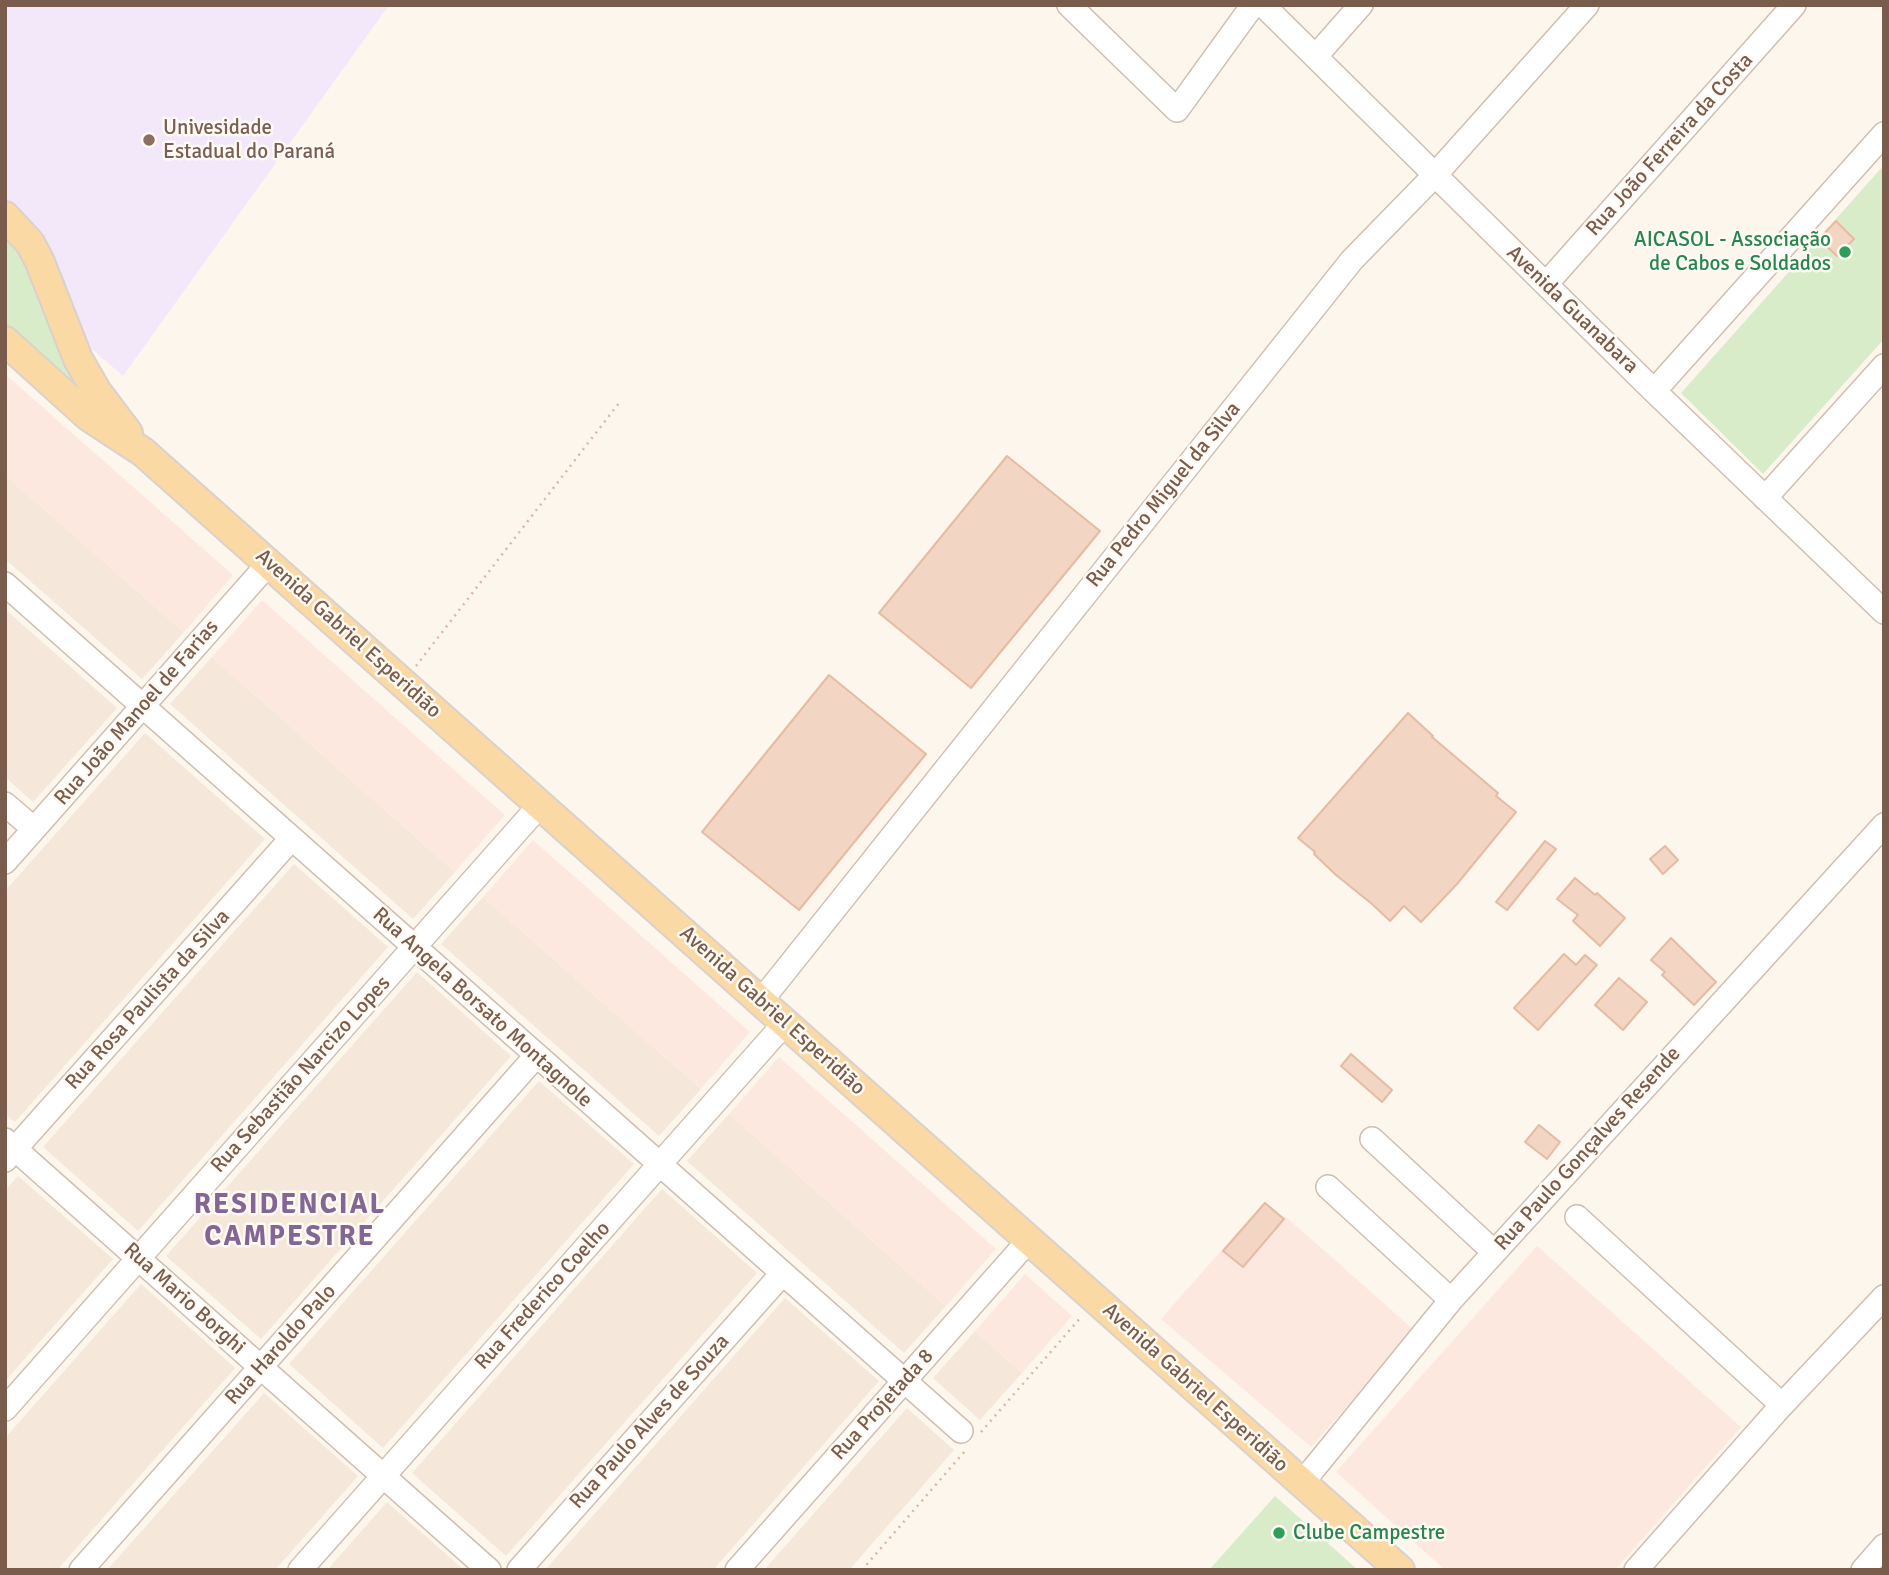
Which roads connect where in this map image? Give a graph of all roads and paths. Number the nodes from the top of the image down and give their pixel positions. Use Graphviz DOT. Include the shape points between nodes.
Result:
graph roads {
  1 [pos="1069,5"];
  2 [pos="1253,5"];
  3 [pos="1263,5"];
  4 [pos="1361,5"];
  5 [pos="1587,5"];
  6 [pos="1794,5"];
  7 [pos="1316,56"];
  8 [pos="1884,134"];
  9 [pos="1434,176"];
  10 [pos="5,216"];
  11 [pos="1546,284"];
  12 [pos="5,341"];
  13 [pos="1884,366"];
  14 [pos="1654,391"];
  15 [pos="619,403"];
  16 [pos="143,452"];
  17 [pos="1765,498"];
  18 [pos="269,563"];
  19 [pos="5,584"];
  20 [pos="1882,606"];
  21 [pos="403,683"];
  22 [pos="143,707"];
  23 [pos="5,804"];
  24 [pos="540,805"];
  25 [pos="1884,825"];
  26 [pos="34,830"];
  27 [pos="291,839"];
  28 [pos="5,862"];
  29 [pos="414,947"];
  30 [pos="761,1001"];
  31 [pos="785,1023"];
  32 [pos="536,1056"];
  33 [pos="1372,1139"];
  34 [pos="9,1150"];
  35 [pos="660,1164"];
  36 [pos="1328,1187"];
  37 [pos="1577,1217"];
  38 [pos="1030,1240"];
  39 [pos="1494,1252"];
  40 [pos="138,1259"];
  41 [pos="782,1274"];
  42 [pos="1451,1300"];
  43 [pos="1879,1313"];
  44 [pos="261,1368"];
  45 [pos="904,1381"];
  46 [pos="1782,1405"];
  47 [pos="5,1409"];
  48 [pos="961,1430"];
  49 [pos="383,1476"];
  50 [pos="1302,1483"];
  51 [pos="1884,1546"];
  52 [pos="81,1570"];
  53 [pos="300,1570"];
  54 [pos="489,1570"];
  55 [pos="519,1570"];
  56 [pos="737,1570"];
  57 [pos="1400,1570"];
  58 [pos="1636,1570"];
  59 [pos="1863,1570"];
  1 -- 2 [label="street" via="1177,110"];
  3 -- 7 [label="street, Avenida Guanabara"];
  4 -- 7 [label="street"];
  5 -- 9 [label="street, Rua Pedro Miguel da Silva"];
  6 -- 11 [label="street, Rua João Ferreira da Costa"];
  7 -- 9 [label="street, Avenida Guanabara"];
  8 -- 14 [label="street"];
  9 -- 11 [label="street, Avenida Guanabara"];
  9 -- 30 [label="street, Rua Pedro Miguel da Silva" via="1352,260"];
  10 -- 16 [label="main road, Avenida Gabriel Esperidião" via="30,243 40,262 78,359 97,393"];
  11 -- 14 [label="street, Avenida Guanabara"];
  12 -- 16 [label="main road, Avenida Gabriel Esperidião" via="88,416"];
  13 -- 17 [label="street"];
  14 -- 17 [label="street, Avenida Guanabara"];
  15 -- 21 [label="path"];
  16 -- 18 [label="main road, Avenida Gabriel Esperidião"];
  17 -- 20 [label="street, Avenida Guanabara"];
  18 -- 21 [label="main road, Avenida Gabriel Esperidião"];
  18 -- 22 [label="street, Rua João Manoel de Farias"];
  19 -- 22 [label="street, Rua Angela Borsato Montagnole"];
  21 -- 24 [label="main road, Avenida Gabriel Esperidião"];
  22 -- 26 [label="street, Rua João Manoel de Farias"];
  22 -- 27 [label="street, Rua Angela Borsato Montagnole"];
  23 -- 26 [label="street"];
  24 -- 29 [label="street, Rua Sebastião Narcizo Lopes"];
  24 -- 30 [label="main road, Avenida Gabriel Esperidião"];
  25 -- 39 [label="street, Rua Paulo Gonçalves Resende"];
  26 -- 28 [label="street, Rua João Manoel de Farias"];
  27 -- 29 [label="street, Rua Angela Borsato Montagnole"];
  27 -- 34 [label="street, Rua Rosa Paulista da Silva"];
  29 -- 32 [label="street, Rua Angela Borsato Montagnole"];
  29 -- 40 [label="street, Rua Sebastião Narcizo Lopes"];
  30 -- 31 [label="main road, Avenida Gabriel Esperidião"];
  31 -- 35 [label="street, Rua Frederico Coelho"];
  31 -- 38 [label="main road, Avenida Gabriel Esperidião"];
  32 -- 35 [label="street, Rua Angela Borsato Montagnole"];
  32 -- 44 [label="street, Rua Haroldo Palo"];
  33 -- 39 [label="street"];
  34 -- 40 [label="street, Rua Mario Borghi"];
  35 -- 41 [label="street, Rua Angela Borsato Montagnole"];
  35 -- 49 [label="street, Rua Frederico Coelho"];
  36 -- 42 [label="street"];
  37 -- 46 [label="street"];
  38 -- 45 [label="street, Rua Projetada 8"];
  38 -- 50 [label="main road, Avenida Gabriel Esperidião"];
  39 -- 42 [label="street, Rua Paulo Gonçalves Resende"];
  40 -- 44 [label="street, Rua Mario Borghi"];
  40 -- 47 [label="street, Rua Sebastião Narcizo Lopes"];
  41 -- 45 [label="street, Rua Angela Borsato Montagnole"];
  41 -- 55 [label="street, Rua Paulo Alves de Souza"];
  42 -- 50 [label="street, Rua Paulo Gonçalves Resende"];
  43 -- 46 [label="street"];
  44 -- 49 [label="street, Rua Mario Borghi"];
  44 -- 52 [label="street, Rua Haroldo Palo"];
  45 -- 48 [label="street, Rua Angela Borsato Montagnole"];
  45 -- 56 [label="street, Rua Projetada 8"];
  46 -- 58 [label="street"];
  49 -- 53 [label="street, Rua Frederico Coelho"];
  49 -- 54 [label="street, Rua Mario Borghi"];
  50 -- 57 [label="main road, Avenida Gabriel Esperidião"];
  51 -- 59 [label="street"];
}
